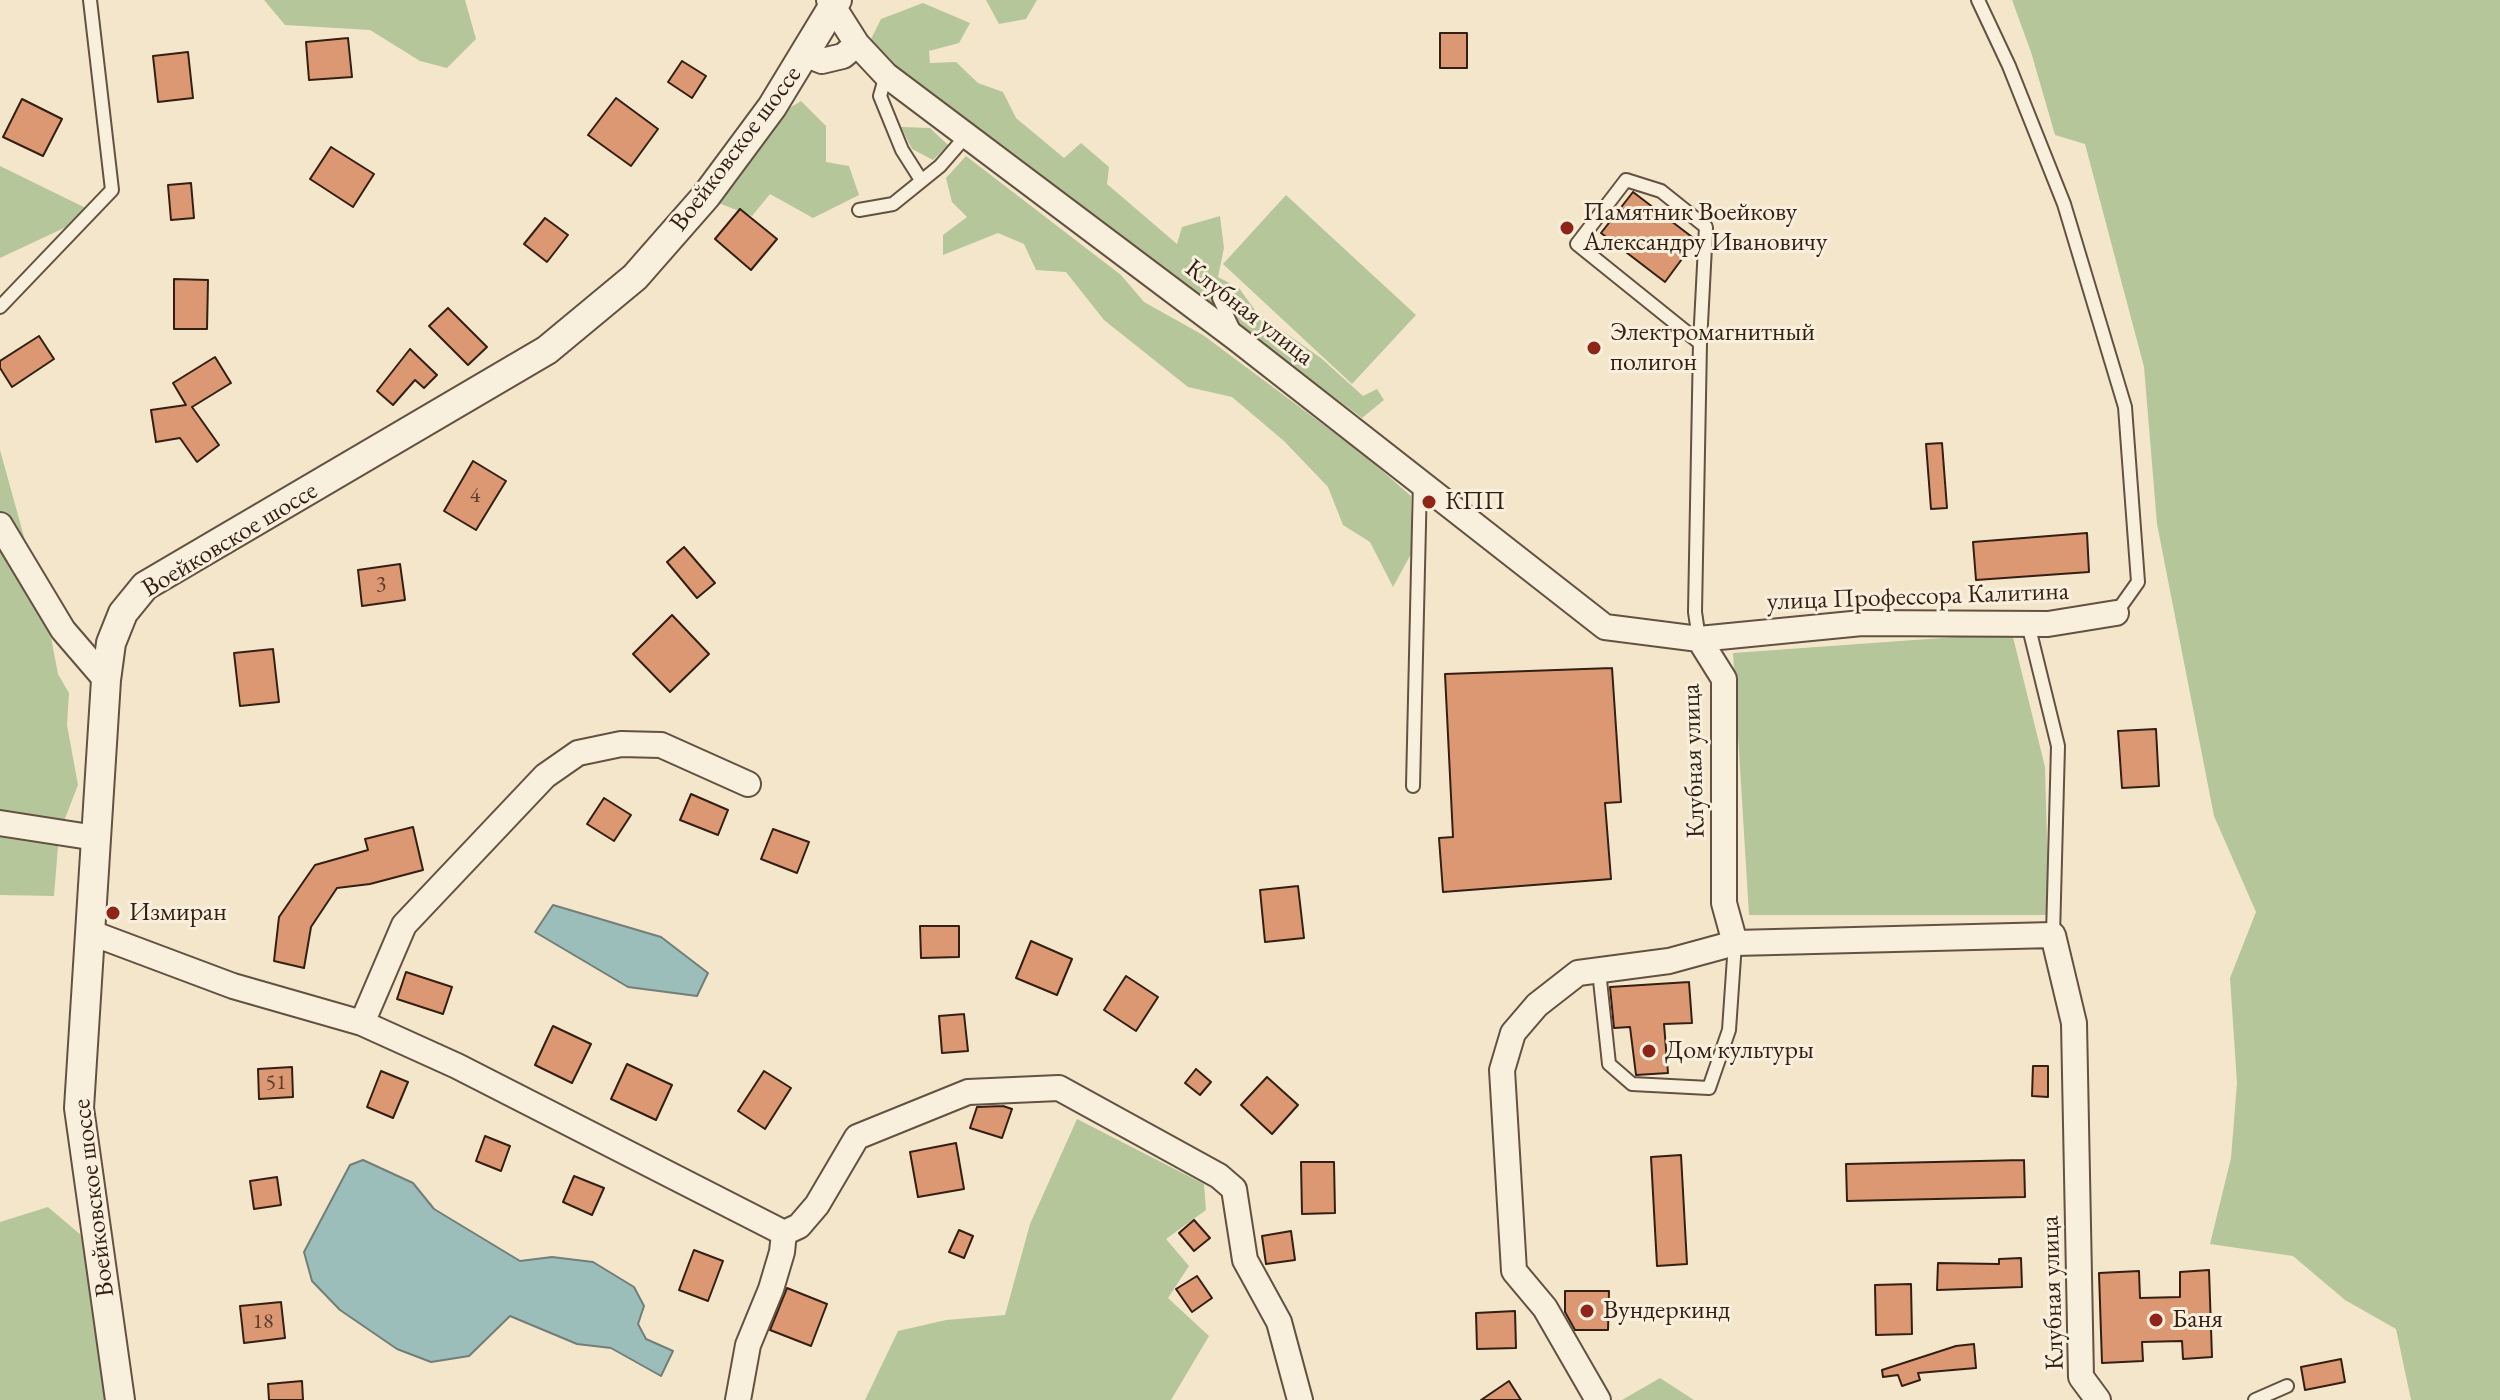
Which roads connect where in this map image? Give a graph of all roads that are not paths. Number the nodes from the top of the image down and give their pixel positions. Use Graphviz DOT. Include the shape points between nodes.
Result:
graph roads {
  1 [pos="90,0"];
  2 [pos="1978,0"];
  3 [pos="834,2"];
  4 [pos="857,44"];
  5 [pos="807,55"];
  6 [pos="886,75"];
  7 [pos="966,136"];
  8 [pos="921,180"];
  9 [pos="859,210"];
  10 [pos="1219,298"];
  11 [pos="0,307"];
  12 [pos="1237,339"];
  13 [pos="1700,343"];
  14 [pos="1420,481"];
  15 [pos="0,525"];
  16 [pos="2116,613"];
  17 [pos="2028,624"];
  18 [pos="1699,639"];
  19 [pos="106,680"];
  20 [pos="748,784"];
  21 [pos="1413,786"];
  22 [pos="0,823"];
  23 [pos="96,838"];
  24 [pos="89,932"];
  25 [pos="2053,935"];
  26 [pos="1735,943"];
  27 [pos="1599,971"];
  28 [pos="362,1023"];
  29 [pos="784,1233"];
  30 [pos="2287,1386"];
  31 [pos="2082,1388"];
  32 [pos="120,1400"];
  33 [pos="738,1400"];
  34 [pos="1300,1400"];
  35 [pos="1598,1400"];
  36 [pos="2098,1400"];
  37 [pos="2255,1400"];
  1 -- 11 [label="lane" via="112,190"];
  2 -- 16 [label="lane, улица Профессора Калитина" via="2064,204 2125,407 2138,582"];
  3 -- 4 [label="street, Клубная улица"];
  3 -- 5 [label="street, Воейковское шоссе"];
  4 -- 5 [label="street" via="843,56 822,61"];
  4 -- 6 [label="street, Клубная улица"];
  5 -- 19 [label="street, Воейковское шоссе" via="706,196 635,277 547,350 145,586 123,613 111,643"];
  6 -- 7 [label="street, Клубная улица"];
  6 -- 8 [label="lane" via="880,96"];
  7 -- 8 [label="lane"];
  7 -- 12 [label="street, Клубная улица"];
  8 -- 9 [label="lane" via="893,204"];
  10 -- 12 [label="lane"];
  12 -- 14 [label="street, Клубная улица"];
  13 -- 13 [label="lane" via="1577,244 1626,180 1661,191 1706,227"];
  13 -- 18 [label="lane" via="1695,612"];
  14 -- 18 [label="street, Клубная улица" via="1605,627"];
  14 -- 21 [label="lane"];
  15 -- 19 [label="street" via="63,630"];
  16 -- 17 [label="street, улица Профессора Калитина"];
  17 -- 18 [label="street, улица Профессора Калитина" via="1862,623"];
  17 -- 25 [label="lane" via="2058,746"];
  18 -- 26 [label="street, Клубная улица" via="1724,679 1724,903"];
  19 -- 23 [label="street, Воейковское шоссе"];
  20 -- 28 [label="street" via="661,745 621,744 578,753 545,776 404,925"];
  22 -- 23 [label="street"];
  23 -- 24 [label="street, Воейковское шоссе"];
  24 -- 28 [label="street" via="233,986"];
  24 -- 32 [label="street, Воейковское шоссе" via="79,1108"];
  25 -- 26 [label="street"];
  25 -- 31 [label="street, Клубная улица" via="2074,1023"];
  26 -- 27 [label="street" via="1669,961"];
  26 -- 27 [label="lane" via="1729,1030 1709,1088 1632,1084 1609,1064"];
  27 -- 35 [label="street" via="1578,973 1537,1005 1513,1033 1502,1070 1514,1271 1545,1308"];
  28 -- 29 [label="street"];
  29 -- 33 [label="street" via="771,1289 748,1345"];
  29 -- 34 [label="street" via="799,1226 817,1205 857,1137 968,1092 1059,1088 1234,1189 1245,1260 1279,1322"];
  30 -- 37 [label="lane"];
  31 -- 36 [label="street, Клубная улица"];
}
